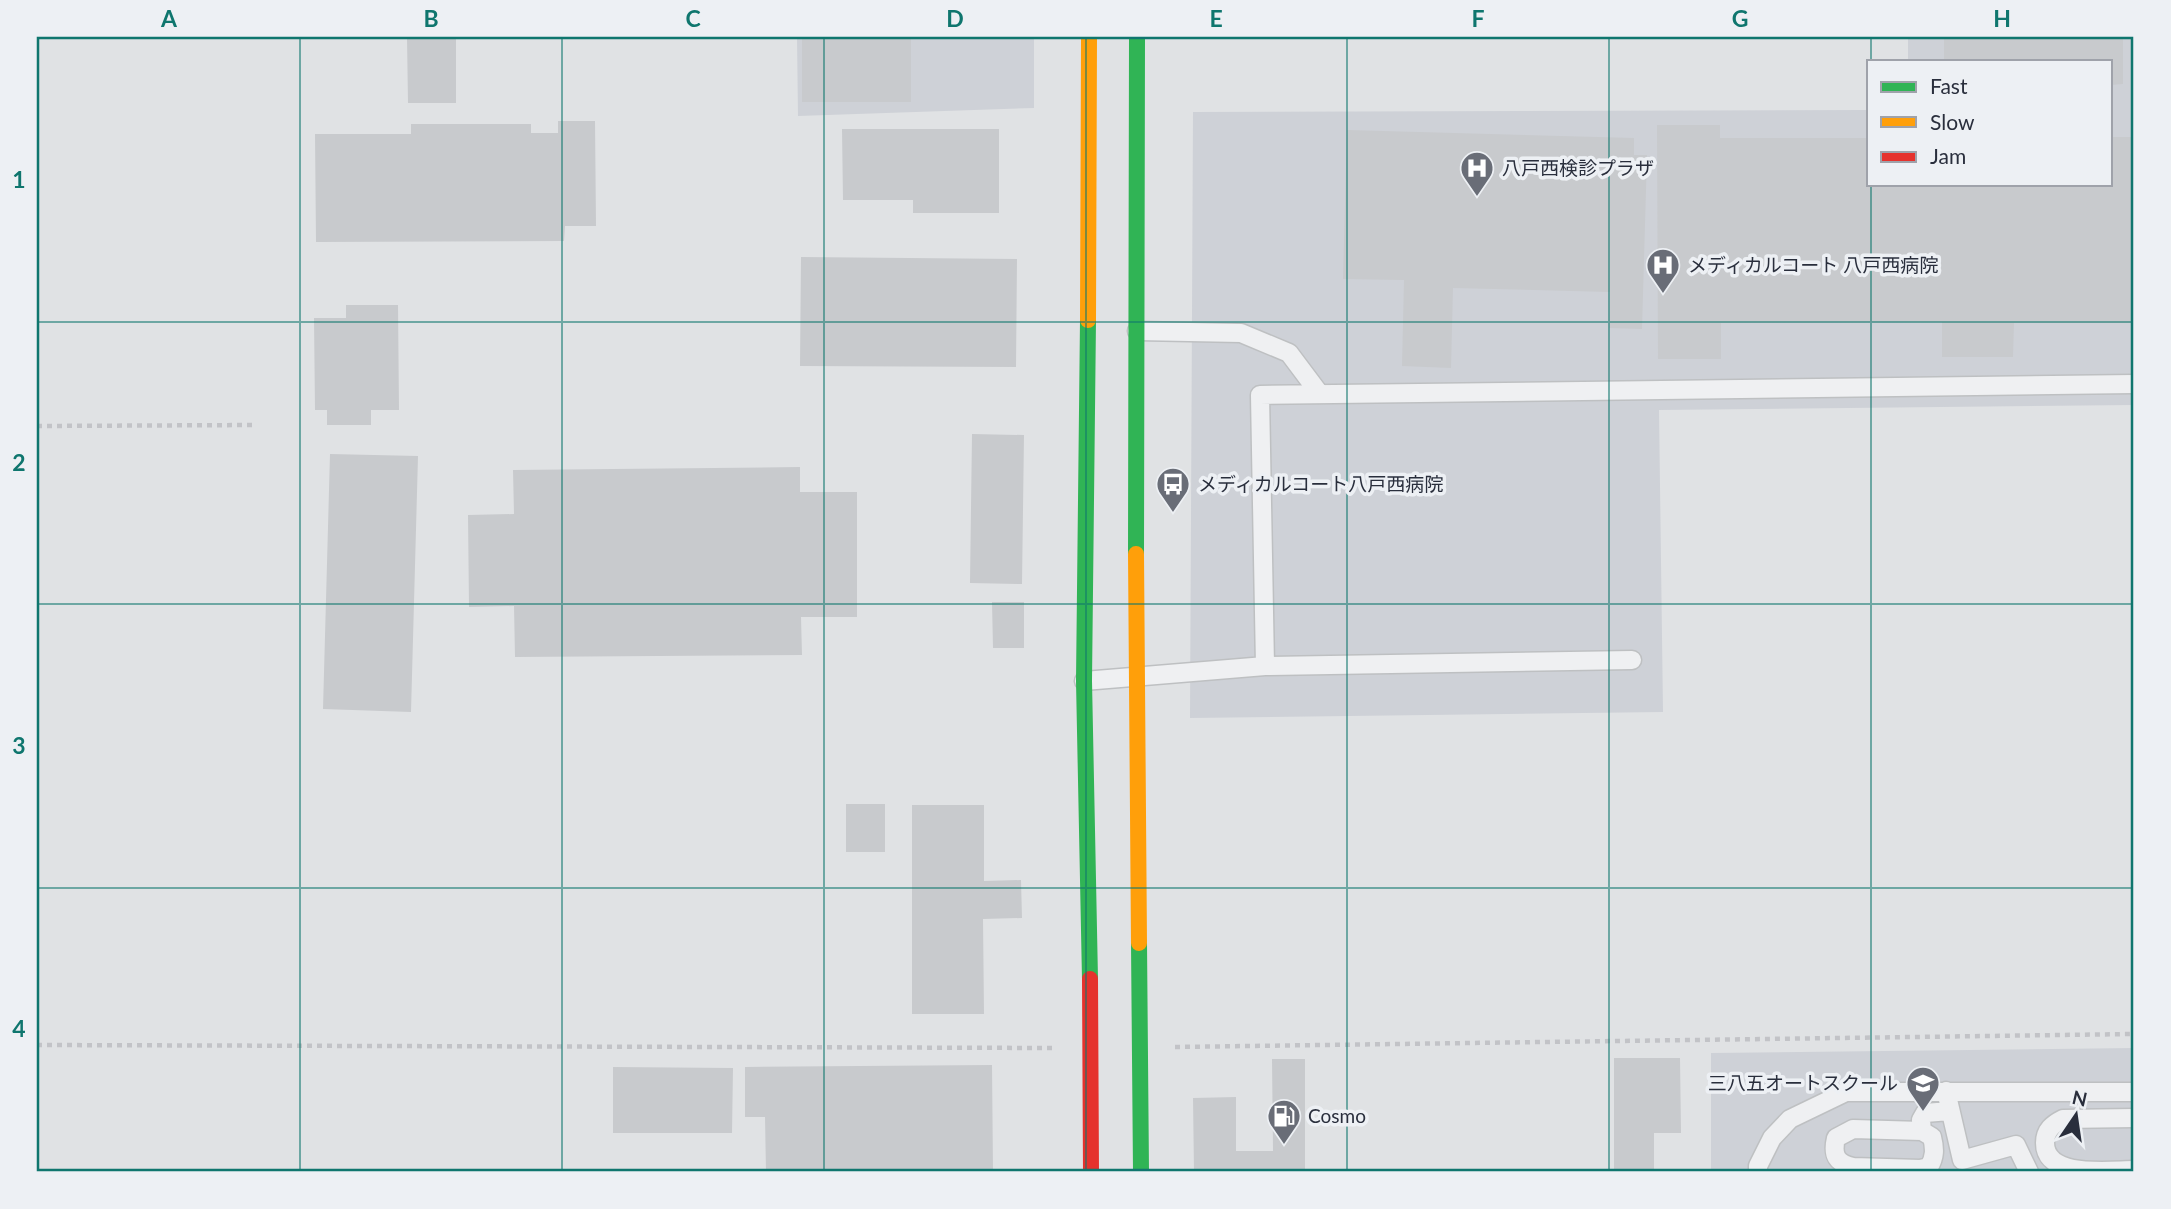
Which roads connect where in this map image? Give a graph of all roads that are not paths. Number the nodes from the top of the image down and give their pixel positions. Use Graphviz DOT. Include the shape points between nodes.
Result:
graph roads {
  1 [pos="1089,37"];
  2 [pos="1137,37"];
  3 [pos="1137,331"];
  4 [pos="2134,384"];
  5 [pos="1319,393"];
  6 [pos="1632,660"];
  7 [pos="1265,666"];
  8 [pos="1136,677"];
  9 [pos="1084,681"];
  10 [pos="1946,1091"];
  11 [pos="2134,1091"];
  12 [pos="1950,1111"];
  13 [pos="2134,1118"];
  14 [pos="1922,1131"];
  15 [pos="2134,1170"];
  16 [pos="1091,1172"];
  17 [pos="1140,1172"];
  18 [pos="1758,1172"];
  19 [pos="2029,1172"];
  1 -- 9 [label="street"];
  2 -- 3 [label="street"];
  3 -- 5 [label="lane" via="1241,333 1289,353"];
  3 -- 8 [label="street"];
  4 -- 5 [label="lane"];
  5 -- 7 [label="lane" via="1261,395"];
  6 -- 7 [label="lane"];
  7 -- 8 [label="lane"];
  8 -- 9 [label="lane"];
  8 -- 17 [label="street"];
  9 -- 16 [label="street"];
  10 -- 11 [label="lane"];
  10 -- 12 [label="lane"];
  10 -- 18 [label="lane" via="1846,1092 1790,1119 1772,1138"];
  12 -- 14 [label="lane" via="1925,1113"];
  12 -- 19 [label="lane" via="1962,1160 2016,1145"];
  13 -- 15 [label="lane" via="2063,1119 2053,1124 2045,1142 2046,1153 2066,1169"];
  14 -- 14 [label="lane" via="1932,1137 1935,1148 1929,1167 1920,1169 1843,1165 1833,1149 1836,1139 1853,1129"];
}
